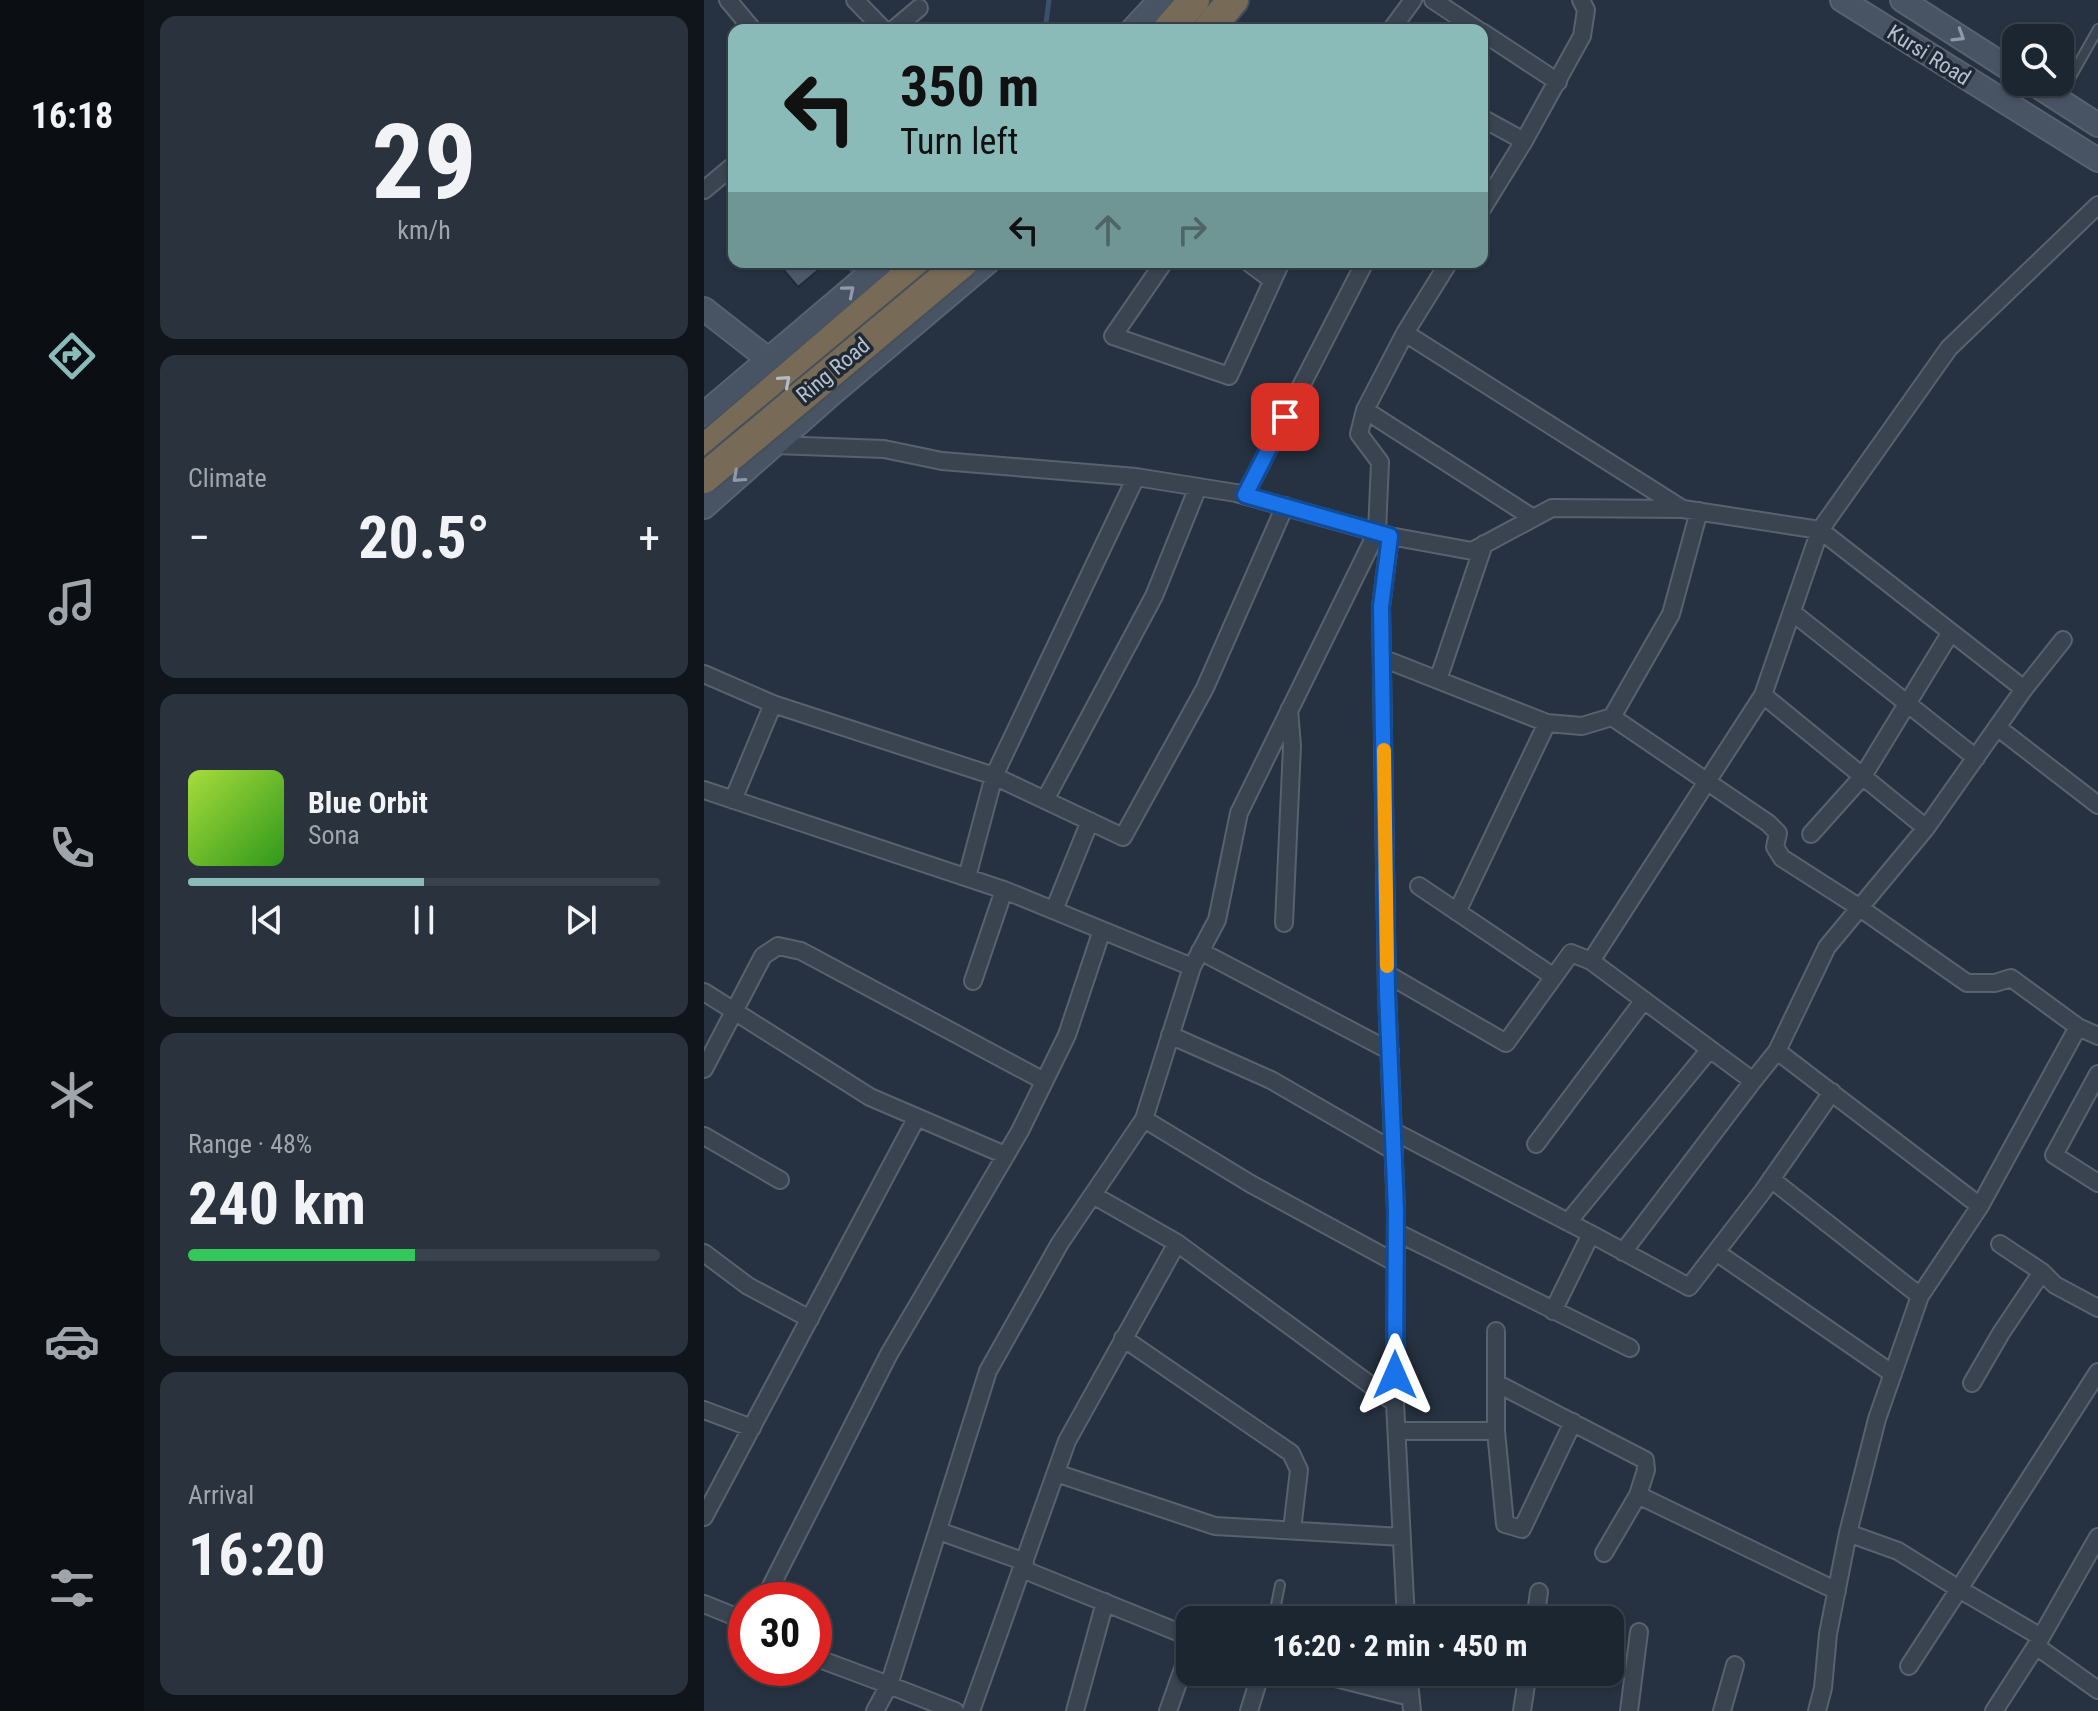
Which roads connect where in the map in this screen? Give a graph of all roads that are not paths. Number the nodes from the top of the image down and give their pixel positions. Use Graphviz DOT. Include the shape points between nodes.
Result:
graph roads {
  1 [pos="728,0"];
  2 [pos="855,0"];
  3 [pos="1160,0"];
  4 [pos="1194,0"];
  5 [pos="1233,0"];
  6 [pos="1247,0"];
  7 [pos="1413,0"];
  8 [pos="1433,0"];
  9 [pos="1581,0"];
  10 [pos="1842,0"];
  11 [pos="1902,0"];
  12 [pos="919,8"];
  13 [pos="748,24"];
  14 [pos="878,24"];
  15 [pos="900,24"];
  16 [pos="1138,24"];
  17 [pos="1173,24"];
  18 [pos="1213,24"];
  19 [pos="1228,24"];
  20 [pos="1395,24"];
  21 [pos="1469,24"];
  22 [pos="2098,29"];
  23 [pos="1488,36"];
  24 [pos="2002,64"];
  25 [pos="1558,82"];
  26 [pos="2052,96"];
  27 [pos="2058,100"];
  28 [pos="1488,121"];
  29 [pos="2098,125"];
  30 [pos="2044,126"];
  31 [pos="1524,141"];
  32 [pos="2098,160"];
  33 [pos="728,170"];
  34 [pos="704,190"];
  35 [pos="1488,199"];
  36 [pos="2098,205"];
  37 [pos="875,268"];
  38 [pos="916,268"];
  39 [pos="962,268"];
  40 [pos="962,268"];
  41 [pos="1160,268"];
  42 [pos="1256,268"];
  43 [pos="1278,268"];
  44 [pos="1362,268"];
  45 [pos="1445,268"];
  46 [pos="1272,280"];
  47 [pos="704,309"];
  48 [pos="1405,333"];
  49 [pos="764,355"];
  50 [pos="1365,410"];
  51 [pos="704,414"];
  52 [pos="775,445"];
  53 [pos="704,450"];
  54 [pos="1136,477"];
  55 [pos="704,478"];
  56 [pos="1198,487"];
  57 [pos="1245,495"];
  58 [pos="1285,506"];
  59 [pos="704,507"];
  60 [pos="1691,510"];
  61 [pos="1533,518"];
  62 [pos="1820,530"];
  63 [pos="1383,534"];
  64 [pos="1484,544"];
  65 [pos="1792,612"];
  66 [pos="1951,632"];
  67 [pos="2063,640"];
  68 [pos="1382,658"];
  69 [pos="704,674"];
  70 [pos="1438,680"];
  71 [pos="2024,689"];
  72 [pos="1763,695"];
  73 [pos="773,704"];
  74 [pos="1908,704"];
  75 [pos="1289,709"];
  76 [pos="1612,717"];
  77 [pos="1547,723"];
  78 [pos="1997,727"];
  79 [pos="1976,758"];
  80 [pos="994,776"];
  81 [pos="1863,776"];
  82 [pos="1706,781"];
  83 [pos="704,790"];
  84 [pos="733,800"];
  85 [pos="1045,800"];
  86 [pos="2098,805"];
  87 [pos="1090,821"];
  88 [pos="1926,828"];
  89 [pos="1811,834"];
  90 [pos="967,877"];
  91 [pos="1419,886"];
  92 [pos="1004,890"];
  93 [pos="1860,908"];
  94 [pos="1054,910"];
  95 [pos="1457,912"];
  96 [pos="1284,923"];
  97 [pos="1102,930"];
  98 [pos="1200,951"];
  99 [pos="1591,961"];
  100 [pos="1192,967"];
  101 [pos="1387,974"];
  102 [pos="1554,977"];
  103 [pos="973,981"];
  104 [pos="704,992"];
  105 [pos="1644,1000"];
  106 [pos="735,1012"];
  107 [pos="2078,1027"];
  108 [pos="1170,1035"];
  109 [pos="2098,1036"];
  110 [pos="1710,1049"];
  111 [pos="1390,1051"];
  112 [pos="1777,1051"];
  113 [pos="704,1069"];
  114 [pos="2097,1079"];
  115 [pos="1044,1081"];
  116 [pos="1753,1081"];
  117 [pos="1832,1092"];
  118 [pos="917,1117"];
  119 [pos="1144,1119"];
  120 [pos="1393,1131"];
  121 [pos="704,1136"];
  122 [pos="1536,1144"];
  123 [pos="1394,1151"];
  124 [pos="1005,1155"];
  125 [pos="1771,1179"];
  126 [pos="780,1180"];
  127 [pos="2098,1183"];
  128 [pos="1093,1195"];
  129 [pos="1980,1206"];
  130 [pos="1568,1222"];
  131 [pos="1396,1232"];
  132 [pos="1591,1234"];
  133 [pos="1177,1243"];
  134 [pos="2000,1244"];
  135 [pos="1623,1252"];
  136 [pos="1716,1252"];
  137 [pos="704,1253"];
  138 [pos="1396,1263"];
  139 [pos="2042,1272"];
  140 [pos="1920,1296"];
  141 [pos="2098,1308"];
  142 [pos="1553,1311"];
  143 [pos="810,1319"];
  144 [pos="1496,1331"];
  145 [pos="1123,1338"];
  146 [pos="1630,1348"];
  147 [pos="2098,1372"];
  148 [pos="1893,1374"];
  149 [pos="1972,1383"];
  150 [pos="1498,1384"];
  151 [pos="1395,1403"];
  152 [pos="704,1410"];
  153 [pos="1573,1422"];
  154 [pos="752,1428"];
  155 [pos="1397,1431"];
  156 [pos="1496,1431"];
  157 [pos="1056,1473"];
  158 [pos="1638,1495"];
  159 [pos="704,1517"];
  160 [pos="1292,1530"];
  161 [pos="939,1531"];
  162 [pos="1848,1533"];
  163 [pos="1402,1537"];
  164 [pos="2098,1537"];
  165 [pos="1604,1553"];
  166 [pos="1024,1566"];
  167 [pos="773,1582"];
  168 [pos="1280,1585"];
  169 [pos="1959,1589"];
  170 [pos="1837,1591"];
  171 [pos="1539,1592"];
  172 [pos="1105,1602"];
  173 [pos="704,1604"];
  174 [pos="1276,1606"];
  175 [pos="1405,1606"];
  176 [pos="1537,1606"];
  177 [pos="728,1614"];
  178 [pos="1176,1631"];
  179 [pos="1639,1632"];
  180 [pos="2038,1642"];
  181 [pos="832,1664"];
  182 [pos="1735,1665"];
  183 [pos="1909,1666"];
  184 [pos="889,1685"];
  185 [pos="1177,1686"];
  186 [pos="1257,1686"];
  187 [pos="1355,1686"];
  188 [pos="1526,1686"];
  189 [pos="2098,1690"];
  190 [pos="1411,1704"];
  191 [pos="875,1711"];
  192 [pos="955,1711"];
  193 [pos="971,1711"];
  194 [pos="1075,1711"];
  195 [pos="1168,1711"];
  196 [pos="1249,1711"];
  197 [pos="1522,1711"];
  198 [pos="1629,1711"];
  199 [pos="1722,1711"];
  200 [pos="1817,1711"];
  201 [pos="1994,1711"];
  1 -- 13 [label="street"];
  2 -- 14 [label="street"];
  3 -- 16 [label="street"];
  4 -- 17 [label="highway"];
  5 -- 18 [label="highway"];
  6 -- 19 [label="street"];
  7 -- 20 [label="street"];
  8 -- 21 [label="street"];
  9 -- 25 [label="street" via="1586,10 1582,36"];
  10 -- 30 [label="street, Kursi Road"];
  11 -- 24 [label="street, Kursi Road, one-way"];
  12 -- 15 [label="street"];
  22 -- 27 [label="lane"];
  23 -- 25 [label="street"];
  25 -- 31 [label="street"];
  26 -- 27 [label="street"];
  27 -- 29 [label="street"];
  27 -- 30 [label="street"];
  28 -- 31 [label="street"];
  30 -- 32 [label="street, Kursi Road"];
  31 -- 35 [label="street"];
  33 -- 34 [label="street"];
  36 -- 62 [label="street" via="1949,348"];
  49 -- 37 [label="street, one-way"];
  53 -- 38 [label="highway, Ring Road, one-way"];
  39 -- 52 [label="street"];
  40 -- 55 [label="highway, Ring Road, bridge"];
  41 -- 46 [label="street" via="1113,336 1229,376"];
  42 -- 46 [label="street"];
  43 -- 46 [label="street"];
  44 -- 57 [label="street"];
  45 -- 48 [label="street"];
  47 -- 49 [label="street"];
  48 -- 50 [label="street"];
  48 -- 60 [label="street"];
  49 -- 51 [label="street"];
  50 -- 61 [label="street"];
  50 -- 63 [label="street" via="1359,434 1380,462"];
  52 -- 54 [label="street" via="884,449 942,461"];
  52 -- 59 [label="street, one-way"];
  54 -- 56 [label="street"];
  54 -- 80 [label="street"];
  56 -- 57 [label="street"];
  56 -- 85 [label="street" via="1154,596"];
  57 -- 58 [label="street"];
  58 -- 63 [label="street"];
  58 -- 87 [label="street" via="1205,688 1123,837"];
  60 -- 61 [label="street" via="1552,508"];
  60 -- 62 [label="street"];
  60 -- 76 [label="street" via="1671,614"];
  61 -- 64 [label="street"];
  62 -- 65 [label="street"];
  62 -- 66 [label="street"];
  63 -- 64 [label="street" via="1472,551"];
  63 -- 68 [label="street"];
  63 -- 75 [label="street"];
  64 -- 70 [label="street"];
  65 -- 72 [label="street"];
  65 -- 74 [label="street"];
  66 -- 71 [label="street"];
  66 -- 74 [label="street"];
  67 -- 71 [label="street"];
  68 -- 70 [label="street"];
  68 -- 101 [label="street"];
  69 -- 73 [label="street"];
  70 -- 77 [label="street"];
  71 -- 78 [label="street"];
  72 -- 81 [label="street"];
  72 -- 82 [label="street"];
  73 -- 80 [label="street"];
  73 -- 84 [label="street"];
  74 -- 79 [label="street"];
  74 -- 81 [label="street"];
  75 -- 96 [label="street"];
  75 -- 98 [label="street" via="1239,813 1217,920"];
  76 -- 77 [label="street" via="1582,726"];
  76 -- 82 [label="street"];
  77 -- 95 [label="street"];
  78 -- 79 [label="street"];
  78 -- 86 [label="street"];
  79 -- 88 [label="street"];
  80 -- 85 [label="street"];
  80 -- 90 [label="street"];
  81 -- 88 [label="street"];
  81 -- 89 [label="street"];
  82 -- 93 [label="street" via="1778,833 1775,847 1782,858"];
  82 -- 99 [label="street"];
  83 -- 84 [label="street"];
  84 -- 90 [label="street"];
  85 -- 87 [label="street"];
  87 -- 94 [label="street"];
  88 -- 93 [label="street"];
  90 -- 92 [label="street"];
  91 -- 95 [label="street"];
  92 -- 94 [label="street"];
  92 -- 103 [label="street"];
  93 -- 107 [label="street" via="1967,983 2011,978"];
  93 -- 112 [label="street" via="1827,947"];
  94 -- 97 [label="street"];
  95 -- 102 [label="street"];
  97 -- 100 [label="street"];
  97 -- 115 [label="street" via="1067,1035"];
  98 -- 100 [label="street"];
  98 -- 111 [label="street"];
  99 -- 102 [label="street" via="1571,953"];
  99 -- 105 [label="street"];
  100 -- 108 [label="street"];
  101 -- 102 [label="street" via="1506,1043"];
  101 -- 111 [label="street"];
  104 -- 106 [label="street"];
  105 -- 110 [label="street"];
  105 -- 122 [label="street"];
  106 -- 113 [label="street"];
  106 -- 115 [label="street" via="763,956 778,946 801,951"];
  106 -- 118 [label="street" via="870,1097"];
  107 -- 109 [label="street"];
  107 -- 129 [label="street"];
  108 -- 119 [label="street"];
  108 -- 123 [label="street" via="1271,1080"];
  110 -- 116 [label="street"];
  110 -- 130 [label="street"];
  111 -- 120 [label="street"];
  112 -- 116 [label="street"];
  112 -- 117 [label="street"];
  114 -- 127 [label="street" via="2054,1155"];
  115 -- 124 [label="street"];
  116 -- 135 [label="street"];
  117 -- 125 [label="street"];
  117 -- 129 [label="street"];
  118 -- 124 [label="street"];
  118 -- 143 [label="street"];
  119 -- 128 [label="street"];
  119 -- 138 [label="street"];
  120 -- 123 [label="street"];
  120 -- 130 [label="street"];
  121 -- 126 [label="street"];
  123 -- 131 [label="street"];
  124 -- 167 [label="street" via="889,1354"];
  125 -- 136 [label="street"];
  125 -- 140 [label="street"];
  128 -- 133 [label="street"];
  128 -- 161 [label="street" via="988,1371"];
  129 -- 140 [label="street"];
  130 -- 132 [label="street"];
  131 -- 138 [label="street"];
  131 -- 142 [label="street"];
  132 -- 135 [label="street"];
  132 -- 142 [label="street"];
  133 -- 145 [label="street"];
  133 -- 151 [label="street"];
  134 -- 139 [label="street"];
  135 -- 136 [label="street" via="1689,1287"];
  136 -- 148 [label="street"];
  137 -- 143 [label="street" via="748,1286"];
  138 -- 151 [label="street"];
  139 -- 141 [label="street"];
  139 -- 149 [label="street"];
  140 -- 148 [label="street"];
  142 -- 146 [label="street"];
  143 -- 154 [label="street"];
  144 -- 150 [label="street"];
  145 -- 157 [label="street" via="1067,1441"];
  145 -- 160 [label="street" via="1291,1453 1299,1470"];
  147 -- 169 [label="street"];
  148 -- 162 [label="street"];
  150 -- 153 [label="street"];
  150 -- 156 [label="street"];
  151 -- 155 [label="street"];
  152 -- 154 [label="street"];
  153 -- 156 [label="street" via="1522,1529 1505,1524"];
  153 -- 158 [label="street" via="1645,1460"];
  154 -- 159 [label="street"];
  155 -- 156 [label="street"];
  155 -- 163 [label="street"];
  157 -- 160 [label="street" via="1215,1526"];
  157 -- 166 [label="street"];
  158 -- 165 [label="street"];
  158 -- 170 [label="street"];
  160 -- 163 [label="street"];
  161 -- 166 [label="street"];
  161 -- 184 [label="street"];
  162 -- 169 [label="street" via="1898,1551"];
  162 -- 170 [label="street"];
  163 -- 175 [label="street"];
  164 -- 180 [label="street"];
  166 -- 172 [label="street"];
  166 -- 193 [label="street"];
  168 -- 174 [label="lane"];
  169 -- 180 [label="street"];
  169 -- 183 [label="street"];
  170 -- 200 [label="street"];
  171 -- 176 [label="street"];
  172 -- 178 [label="street"];
  172 -- 194 [label="street"];
  173 -- 177 [label="street"];
  179 -- 198 [label="street"];
  180 -- 189 [label="street"];
  180 -- 201 [label="street"];
  181 -- 184 [label="street"];
  182 -- 199 [label="street"];
  184 -- 191 [label="street"];
  184 -- 192 [label="street"];
  185 -- 195 [label="street"];
  186 -- 196 [label="street"];
  187 -- 190 [label="street"];
  188 -- 197 [label="street"];
}
